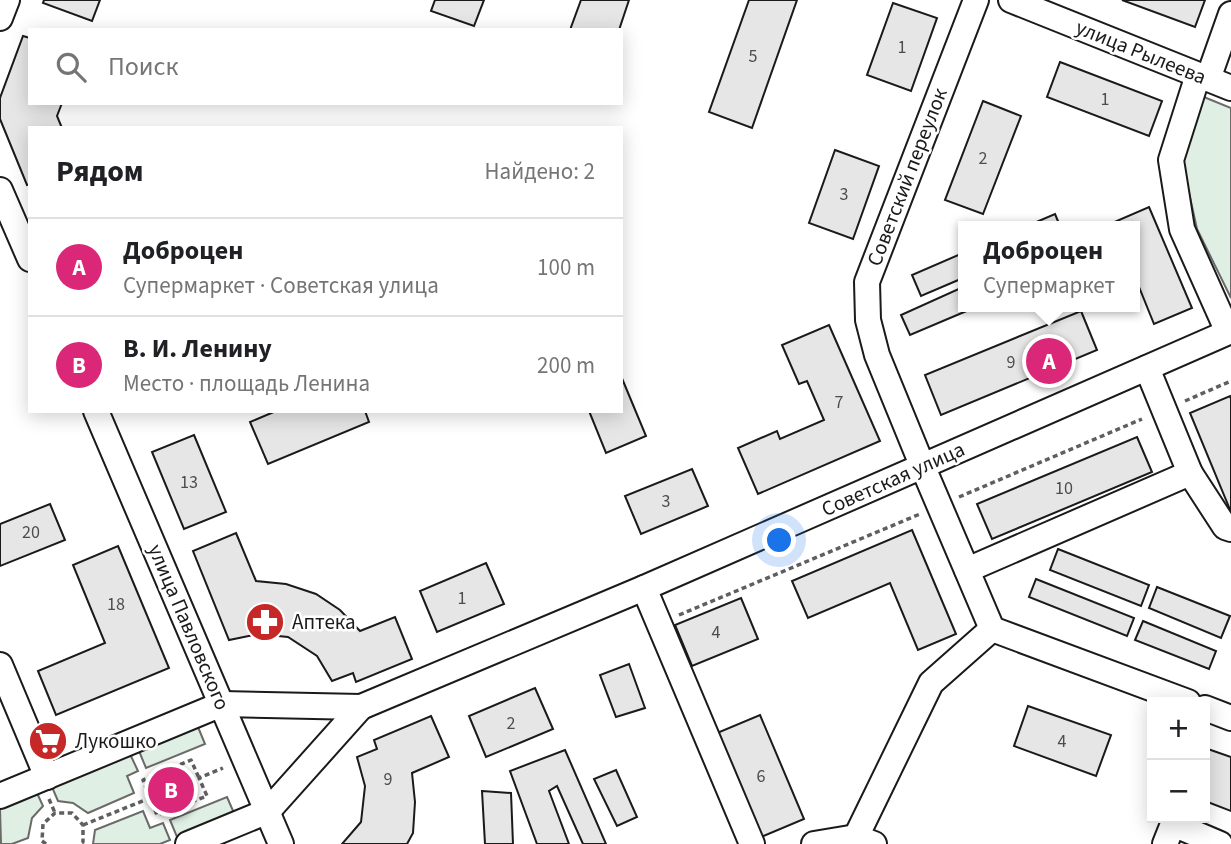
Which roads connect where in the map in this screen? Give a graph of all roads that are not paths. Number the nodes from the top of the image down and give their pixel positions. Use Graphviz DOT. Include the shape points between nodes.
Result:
graph roads {
  1 [pos="7,0"];
  2 [pos="976,0"];
  3 [pos="1012,0"];
  4 [pos="1231,15"];
  5 [pos="0,18"];
  6 [pos="1203,77"];
  7 [pos="1231,88"];
  8 [pos="0,190"];
  9 [pos="28,254"];
  10 [pos="1230,332"];
  11 [pos="1147,368"];
  12 [pos="97,413"];
  13 [pos="922,466"];
  14 [pos="1190,473"];
  15 [pos="1231,529"];
  16 [pos="967,570"];
  17 [pos="644,588"];
  18 [pos="992,629"];
  19 [pos="0,665"];
  20 [pos="1175,697"];
  21 [pos="222,704"];
  22 [pos="361,707"];
  23 [pos="47,777"];
  24 [pos="0,796"];
  25 [pos="268,811"];
  26 [pos="865,840"];
  27 [pos="188,844"];
  28 [pos="281,844"];
  29 [pos="752,844"];
  30 [pos="814,844"];
  31 [pos="1165,844"];
  32 [pos="1220,844"];
  1 -- 5 [label="street"];
  2 -- 13 [label="street, Советский переулок" via="867,282 868,320 877,355"];
  3 -- 6 [label="street, улица Рылеева"];
  4 -- 6 [label="street"];
  6 -- 7 [label="street, улица Рылеева"];
  6 -- 10 [label="street" via="1171,160 1182,229"];
  8 -- 9 [label="street"];
  10 -- 11 [label="street, Советская улица"];
  11 -- 13 [label="street, Советская улица"];
  11 -- 14 [label="street"];
  12 -- 21 [label="street, улица Павловского"];
  13 -- 16 [label="street, Советский переулок"];
  13 -- 17 [label="street, Советская улица"];
  14 -- 15 [label="street" via="1225,527"];
  14 -- 16 [label="street"];
  16 -- 18 [label="street, Советский переулок"];
  17 -- 22 [label="street, Советская улица"];
  17 -- 29 [label="street"];
  18 -- 20 [label="street"];
  18 -- 26 [label="street" via="931,683"];
  19 -- 23 [label="street"];
  21 -- 22 [label="street"];
  21 -- 23 [label="street"];
  21 -- 25 [label="street, улица Павловского"];
  22 -- 25 [label="street"];
  23 -- 24 [label="street"];
  25 -- 27 [label="street"];
  25 -- 28 [label="street, улица Павловского"];
  26 -- 30 [label="street"];
  31 -- 32 [label="street" via="1173,824"];
}
